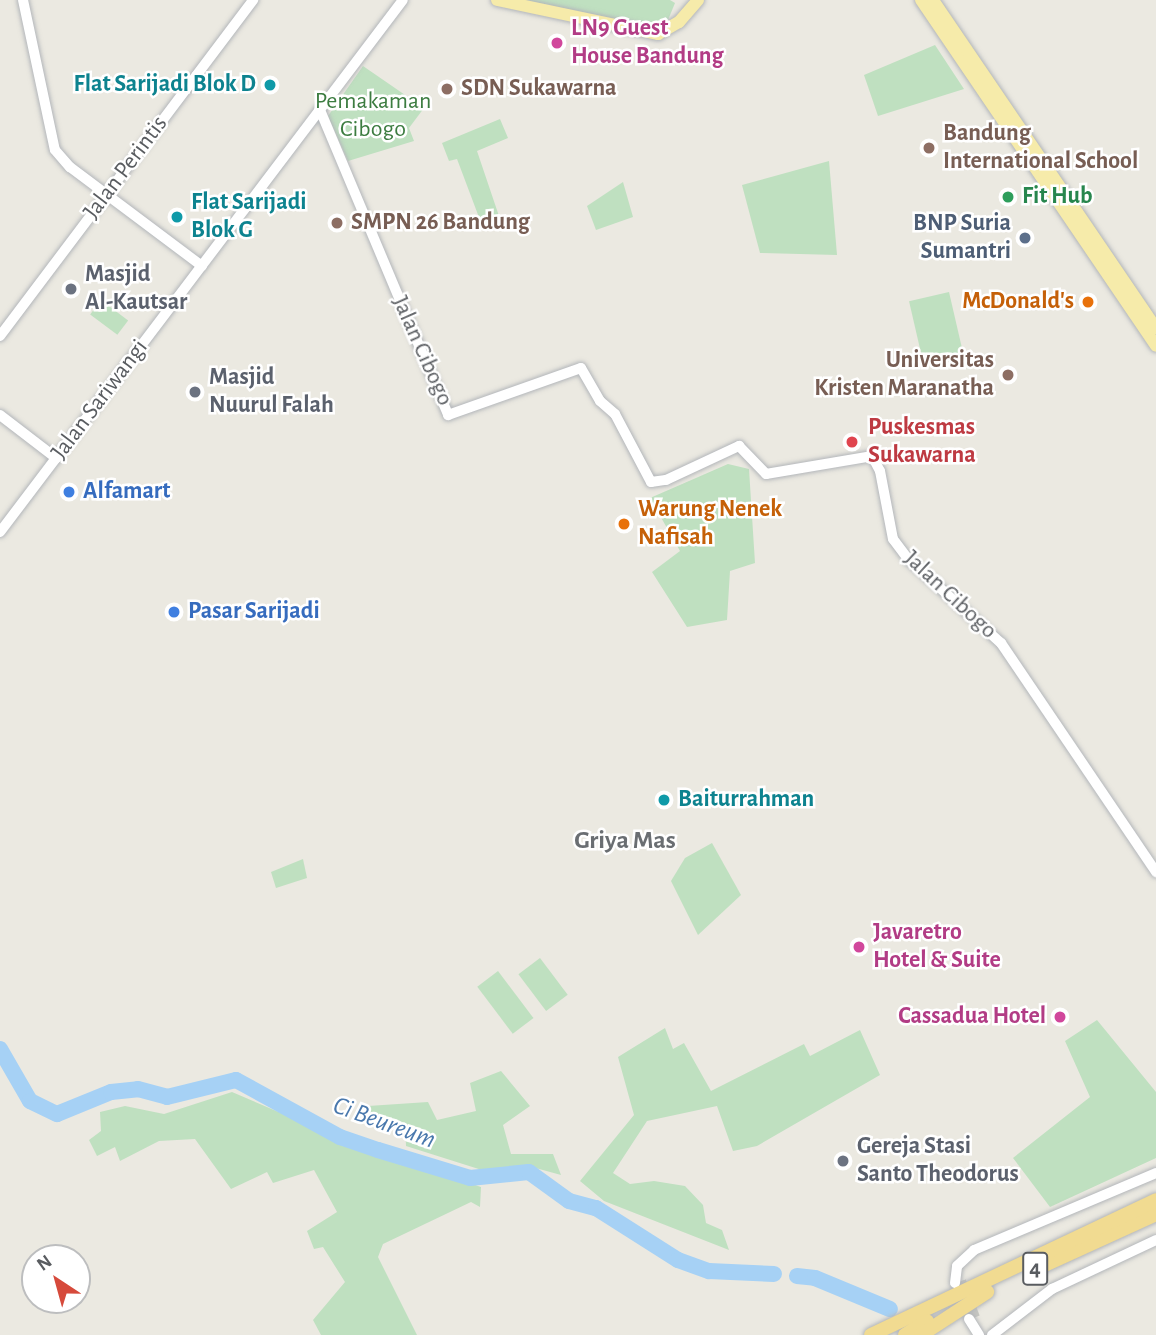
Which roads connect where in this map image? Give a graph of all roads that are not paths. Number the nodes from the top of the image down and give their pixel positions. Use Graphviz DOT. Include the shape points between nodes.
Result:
graph roads {
  1 [pos="23,0"];
  2 [pos="253,0"];
  3 [pos="403,0"];
  4 [pos="497,0"];
  5 [pos="698,0"];
  6 [pos="921,0"];
  7 [pos="933,0"];
  8 [pos="320,110"];
  9 [pos="107,193"];
  10 [pos="202,265"];
  11 [pos="1156,328"];
  12 [pos="0,336"];
  13 [pos="1156,346"];
  14 [pos="0,415"];
  15 [pos="56,458"];
  16 [pos="0,532"];
  17 [pos="1156,872"];
  18 [pos="1156,1173"];
  19 [pos="1156,1199"];
  20 [pos="1156,1213"];
  21 [pos="1156,1240"];
  22 [pos="958,1282"];
  23 [pos="978,1288"];
  24 [pos="972,1318"];
  25 [pos="977,1332"];
  26 [pos="871,1335"];
  27 [pos="905,1335"];
  28 [pos="921,1335"];
  29 [pos="992,1335"];
  1 -- 9 [label="street" via="55,150"];
  2 -- 9 [label="street, Jalan Perintis"];
  3 -- 8 [label="street, Jalan Sariwangi"];
  4 -- 5 [label="main road" via="658,34 679,22"];
  6 -- 13 [label="main road"];
  7 -- 11 [label="main road"];
  8 -- 10 [label="street, Jalan Sariwangi"];
  8 -- 17 [label="street, Jalan Cibogo" via="448,415 581,368 600,401 615,414 651,482 666,480 739,446 766,474 872,456 894,540 909,560 971,611 1001,643"];
  9 -- 10 [label="street"];
  9 -- 12 [label="street, Jalan Perintis"];
  10 -- 15 [label="street, Jalan Sariwangi"];
  14 -- 15 [label="street"];
  15 -- 16 [label="street, Jalan Sariwangi"];
  18 -- 22 [label="main road" via="974,1250 960,1261"];
  19 -- 23 [label="highway, 4"];
  20 -- 28 [label="highway, 4" via="983,1294"];
  21 -- 29 [label="main road" via="1079,1279"];
  23 -- 26 [label="highway, 4"];
  23 -- 27 [label="highway"];
  24 -- 25 [label="main road"];
}
